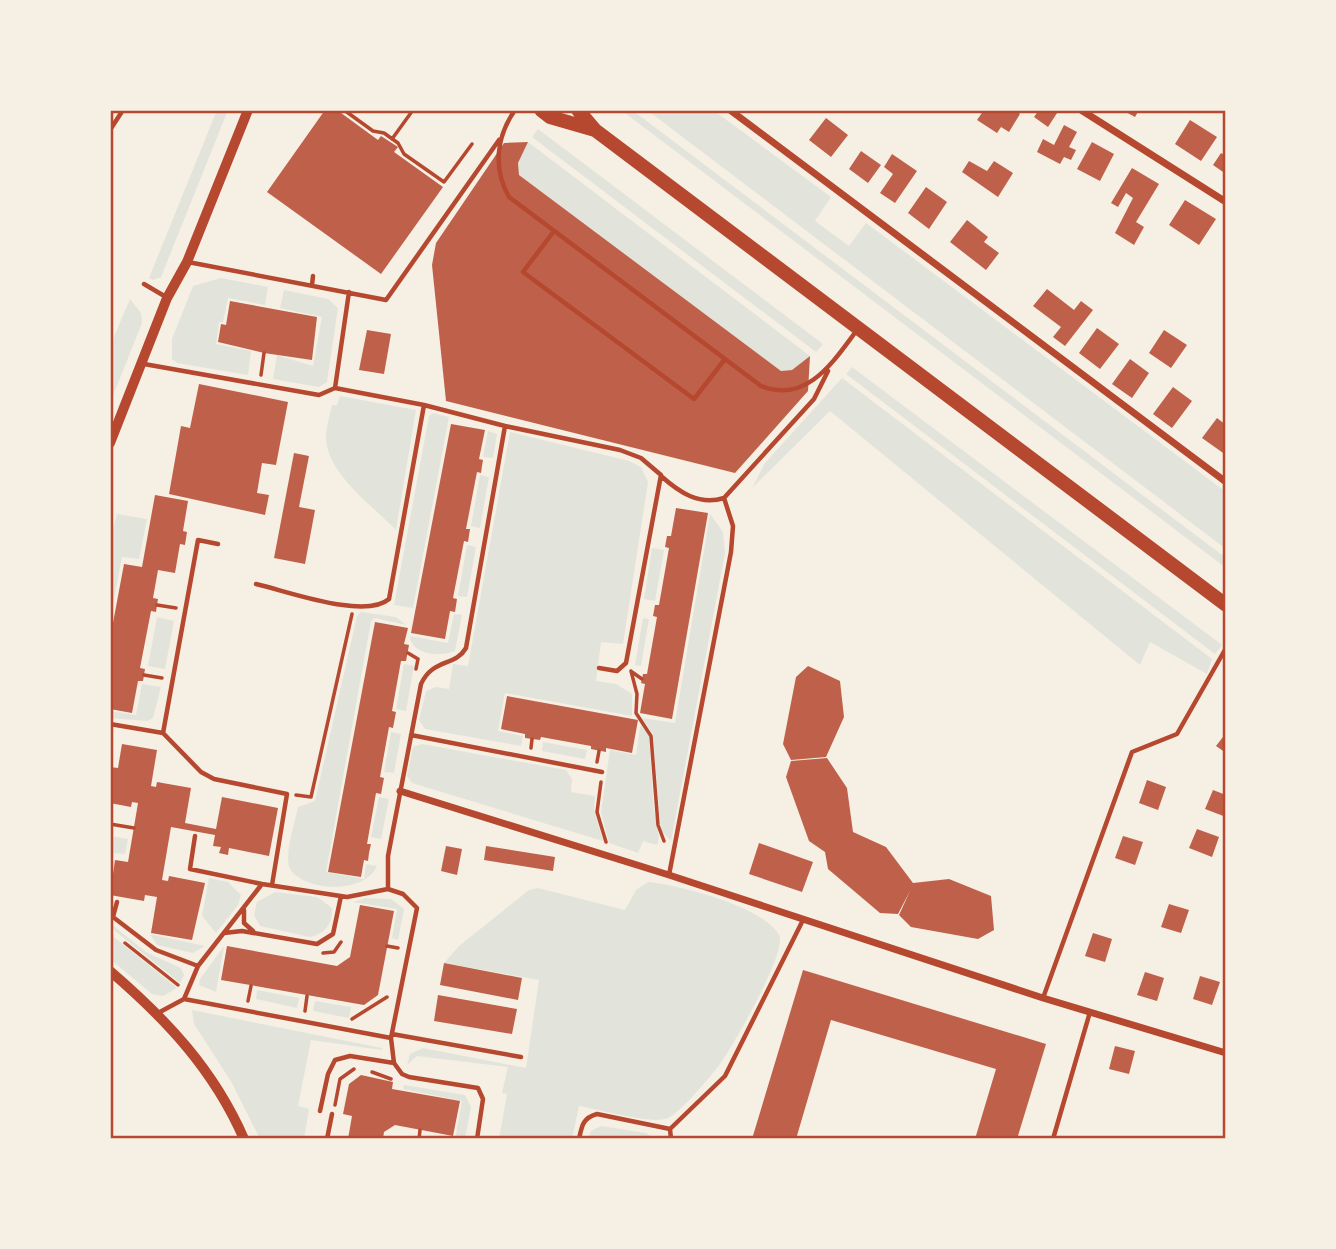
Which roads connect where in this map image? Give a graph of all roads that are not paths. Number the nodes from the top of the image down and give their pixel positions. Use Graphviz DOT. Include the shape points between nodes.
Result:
graph roads {
  1 [pos="122,110"];
  2 [pos="248,110"];
  3 [pos="514,110"];
  4 [pos="541,110"];
  5 [pos="578,110"];
  6 [pos="730,110"];
  7 [pos="1081,110"];
  8 [pos="110,130"];
  9 [pos="595,130"];
  10 [pos="502,135"];
  11 [pos="1226,202"];
  12 [pos="554,231"];
  13 [pos="187,261"];
  14 [pos="313,276"];
  15 [pos="144,284"];
  16 [pos="312,285"];
  17 [pos="349,292"];
  18 [pos="167,298"];
  19 [pos="859,329"];
  20 [pos="725,359"];
  21 [pos="143,364"];
  22 [pos="830,366"];
  23 [pos="335,388"];
  24 [pos="424,405"];
  25 [pos="505,426"];
  26 [pos="110,443"];
  27 [pos="661,475"];
  28 [pos="1226,482"];
  29 [pos="724,498"];
  30 [pos="218,544"];
  31 [pos="256,583"];
  32 [pos="1226,605"];
  33 [pos="1226,648"];
  34 [pos="599,668"];
  35 [pos="110,724"];
  36 [pos="163,733"];
  37 [pos="411,735"];
  38 [pos="602,772"];
  39 [pos="400,791"];
  40 [pos="195,836"];
  41 [pos="669,875"];
  42 [pos="262,884"];
  43 [pos="272,884"];
  44 [pos="388,889"];
  45 [pos="341,896"];
  46 [pos="117,902"];
  47 [pos="245,906"];
  48 [pos="803,920"];
  49 [pos="223,933"];
  50 [pos="259,934"];
  51 [pos="198,966"];
  52 [pos="110,971"];
  53 [pos="1044,998"];
  54 [pos="184,999"];
  55 [pos="1090,1012"];
  56 [pos="158,1013"];
  57 [pos="391,1036"];
  58 [pos="1226,1053"];
  59 [pos="521,1057"];
  60 [pos="394,1063"];
  61 [pos="320,1111"];
  62 [pos="335,1114"];
  63 [pos="670,1129"];
  64 [pos="244,1139"];
  65 [pos="327,1139"];
  66 [pos="477,1139"];
  67 [pos="579,1139"];
  68 [pos="671,1139"];
  69 [pos="1053,1139"];
  1 -- 8 [label="lane"];
  2 -- 13 [label="street"];
  3 -- 10 [label="lane"];
  4 -- 9 [label="main road"];
  5 -- 9 [label="main road"];
  6 -- 28 [label="street"];
  7 -- 11 [label="street"];
  9 -- 19 [label="main road"];
  10 -- 12 [label="lane" via="499,179 509,197"];
  10 -- 17 [label="lane" via="386,300"];
  12 -- 20 [label="lane"];
  12 -- 20 [label="lane" via="523,272 694,399"];
  13 -- 16 [label="lane"];
  13 -- 18 [label="street"];
  14 -- 16 [label="lane"];
  15 -- 18 [label="lane"];
  16 -- 17 [label="lane"];
  17 -- 23 [label="lane"];
  18 -- 21 [label="street"];
  19 -- 22 [label="lane"];
  19 -- 32 [label="main road"];
  20 -- 22 [label="lane" via="775,391 809,384"];
  21 -- 23 [label="lane" via="319,395"];
  21 -- 26 [label="street"];
  22 -- 29 [label="lane" via="814,399"];
  23 -- 24 [label="lane"];
  24 -- 25 [label="lane"];
  24 -- 31 [label="lane" via="389,599 374,607 354,607"];
  25 -- 27 [label="lane" via="620,450 641,458"];
  25 -- 37 [label="lane" via="466,648 426,674"];
  27 -- 29 [label="lane" via="690,496 709,501"];
  27 -- 34 [label="lane" via="626,663 617,671"];
  29 -- 41 [label="lane" via="733,526 731,552"];
  30 -- 36 [label="lane" via="198,540"];
  33 -- 53 [label="lane" via="1177,734 1132,752"];
  35 -- 36 [label="lane"];
  36 -- 43 [label="lane" via="201,772 214,779 287,794"];
  37 -- 38 [label="lane"];
  37 -- 39 [label="lane"];
  39 -- 41 [label="street"];
  39 -- 44 [label="lane" via="388,856"];
  40 -- 42 [label="lane" via="190,869"];
  41 -- 48 [label="street"];
  42 -- 43 [label="lane"];
  42 -- 47 [label="lane"];
  43 -- 45 [label="lane"];
  44 -- 45 [label="lane"];
  44 -- 57 [label="lane" via="403,894 417,908"];
  45 -- 50 [label="lane" via="333,934 317,944"];
  46 -- 51 [label="lane" via="113,917 156,950"];
  47 -- 49 [label="lane"];
  47 -- 50 [label="lane" via="244,923"];
  48 -- 53 [label="street"];
  48 -- 63 [label="lane" via="725,1076"];
  49 -- 50 [label="lane"];
  49 -- 51 [label="lane"];
  51 -- 54 [label="lane"];
  52 -- 56 [label="street"];
  53 -- 55 [label="street"];
  54 -- 56 [label="lane"];
  54 -- 57 [label="lane"];
  55 -- 58 [label="street"];
  55 -- 69 [label="lane"];
  56 -- 64 [label="street" via="220,1090"];
  57 -- 59 [label="lane"];
  57 -- 60 [label="lane"];
  60 -- 61 [label="lane" via="350,1056 335,1060"];
  60 -- 66 [label="lane" via="409,1077 480,1090 483,1099"];
  62 -- 65 [label="lane"];
  63 -- 67 [label="lane" via="597,1114 582,1124"];
  63 -- 68 [label="lane"];
}
